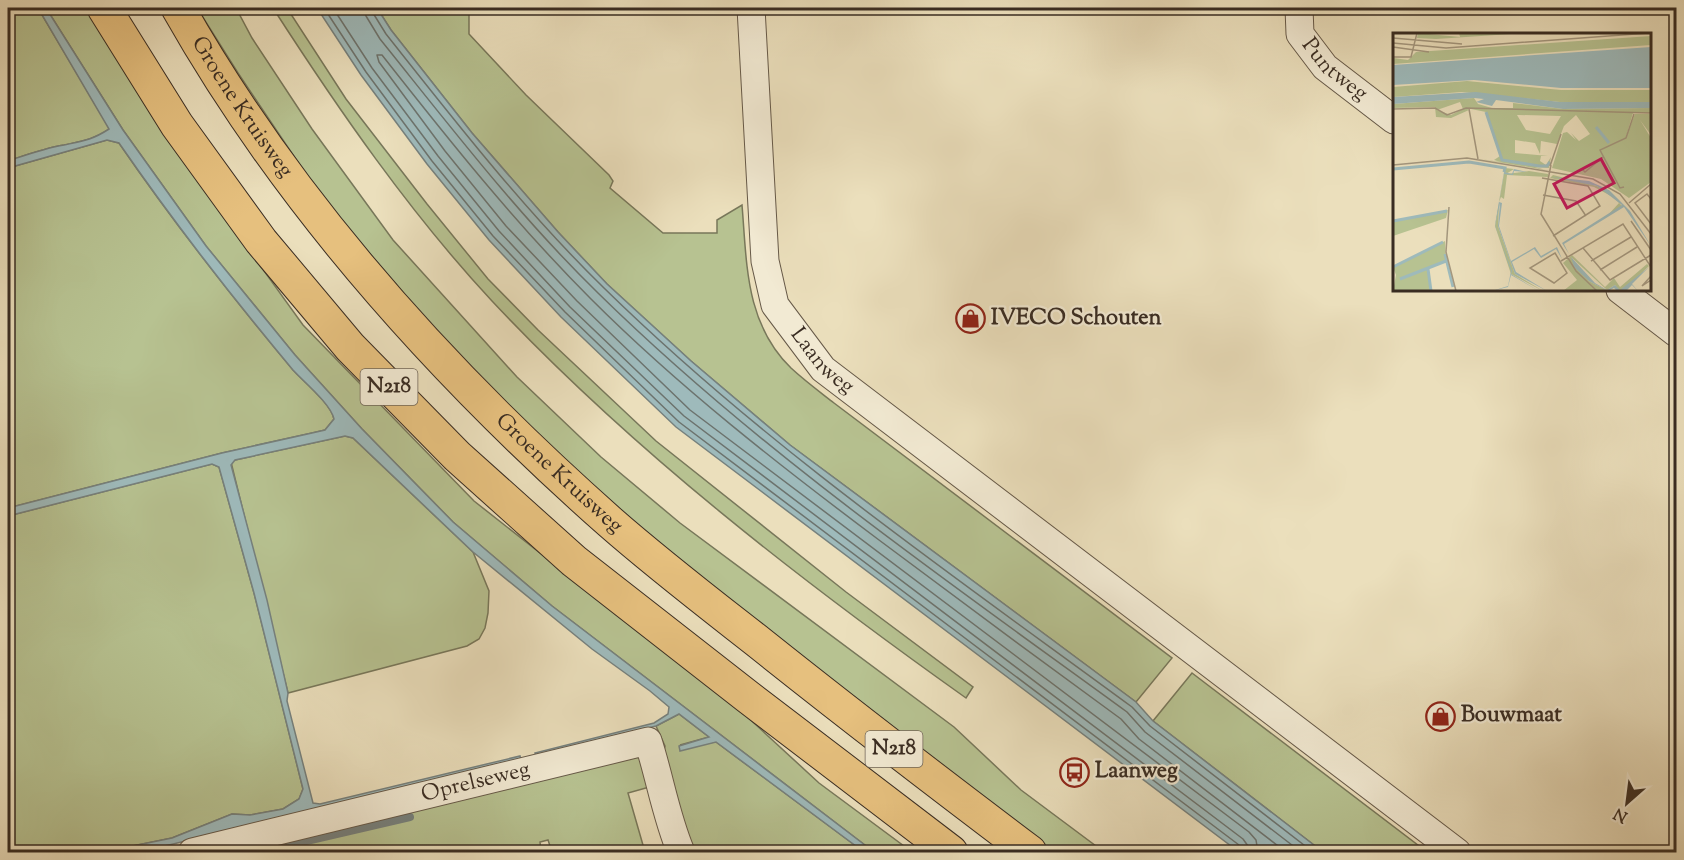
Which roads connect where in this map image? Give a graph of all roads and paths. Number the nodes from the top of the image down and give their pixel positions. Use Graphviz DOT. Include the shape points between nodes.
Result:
graph roads {
  1 [pos="104,8"];
  2 [pos="178,8"];
  3 [pos="751,8"];
  4 [pos="1299,8"];
  5 [pos="1393,118"];
  6 [pos="1621,291"];
  7 [pos="1677,333"];
  8 [pos="192,852"];
  9 [pos="681,852"];
  10 [pos="951,852"];
  11 [pos="1030,852"];
  12 [pos="1457,852"];
  1 -- 10 [label="main road, N218" via="177,125 261,241 350,347 457,456 574,561"];
  2 -- 11 [label="main road, Groene Kruisweg / N218" via="262,138 327,226 412,326 513,432 689,589"];
  3 -- 12 [label="street, Laanweg" via="765,261 775,304 823,369"];
  4 -- 5 [label="street, Puntweg" via="1300,34 1325,67"];
  6 -- 7 [label="street"];
  8 -- 9 [label="street, Oprelseweg" via="648,741"];
}
